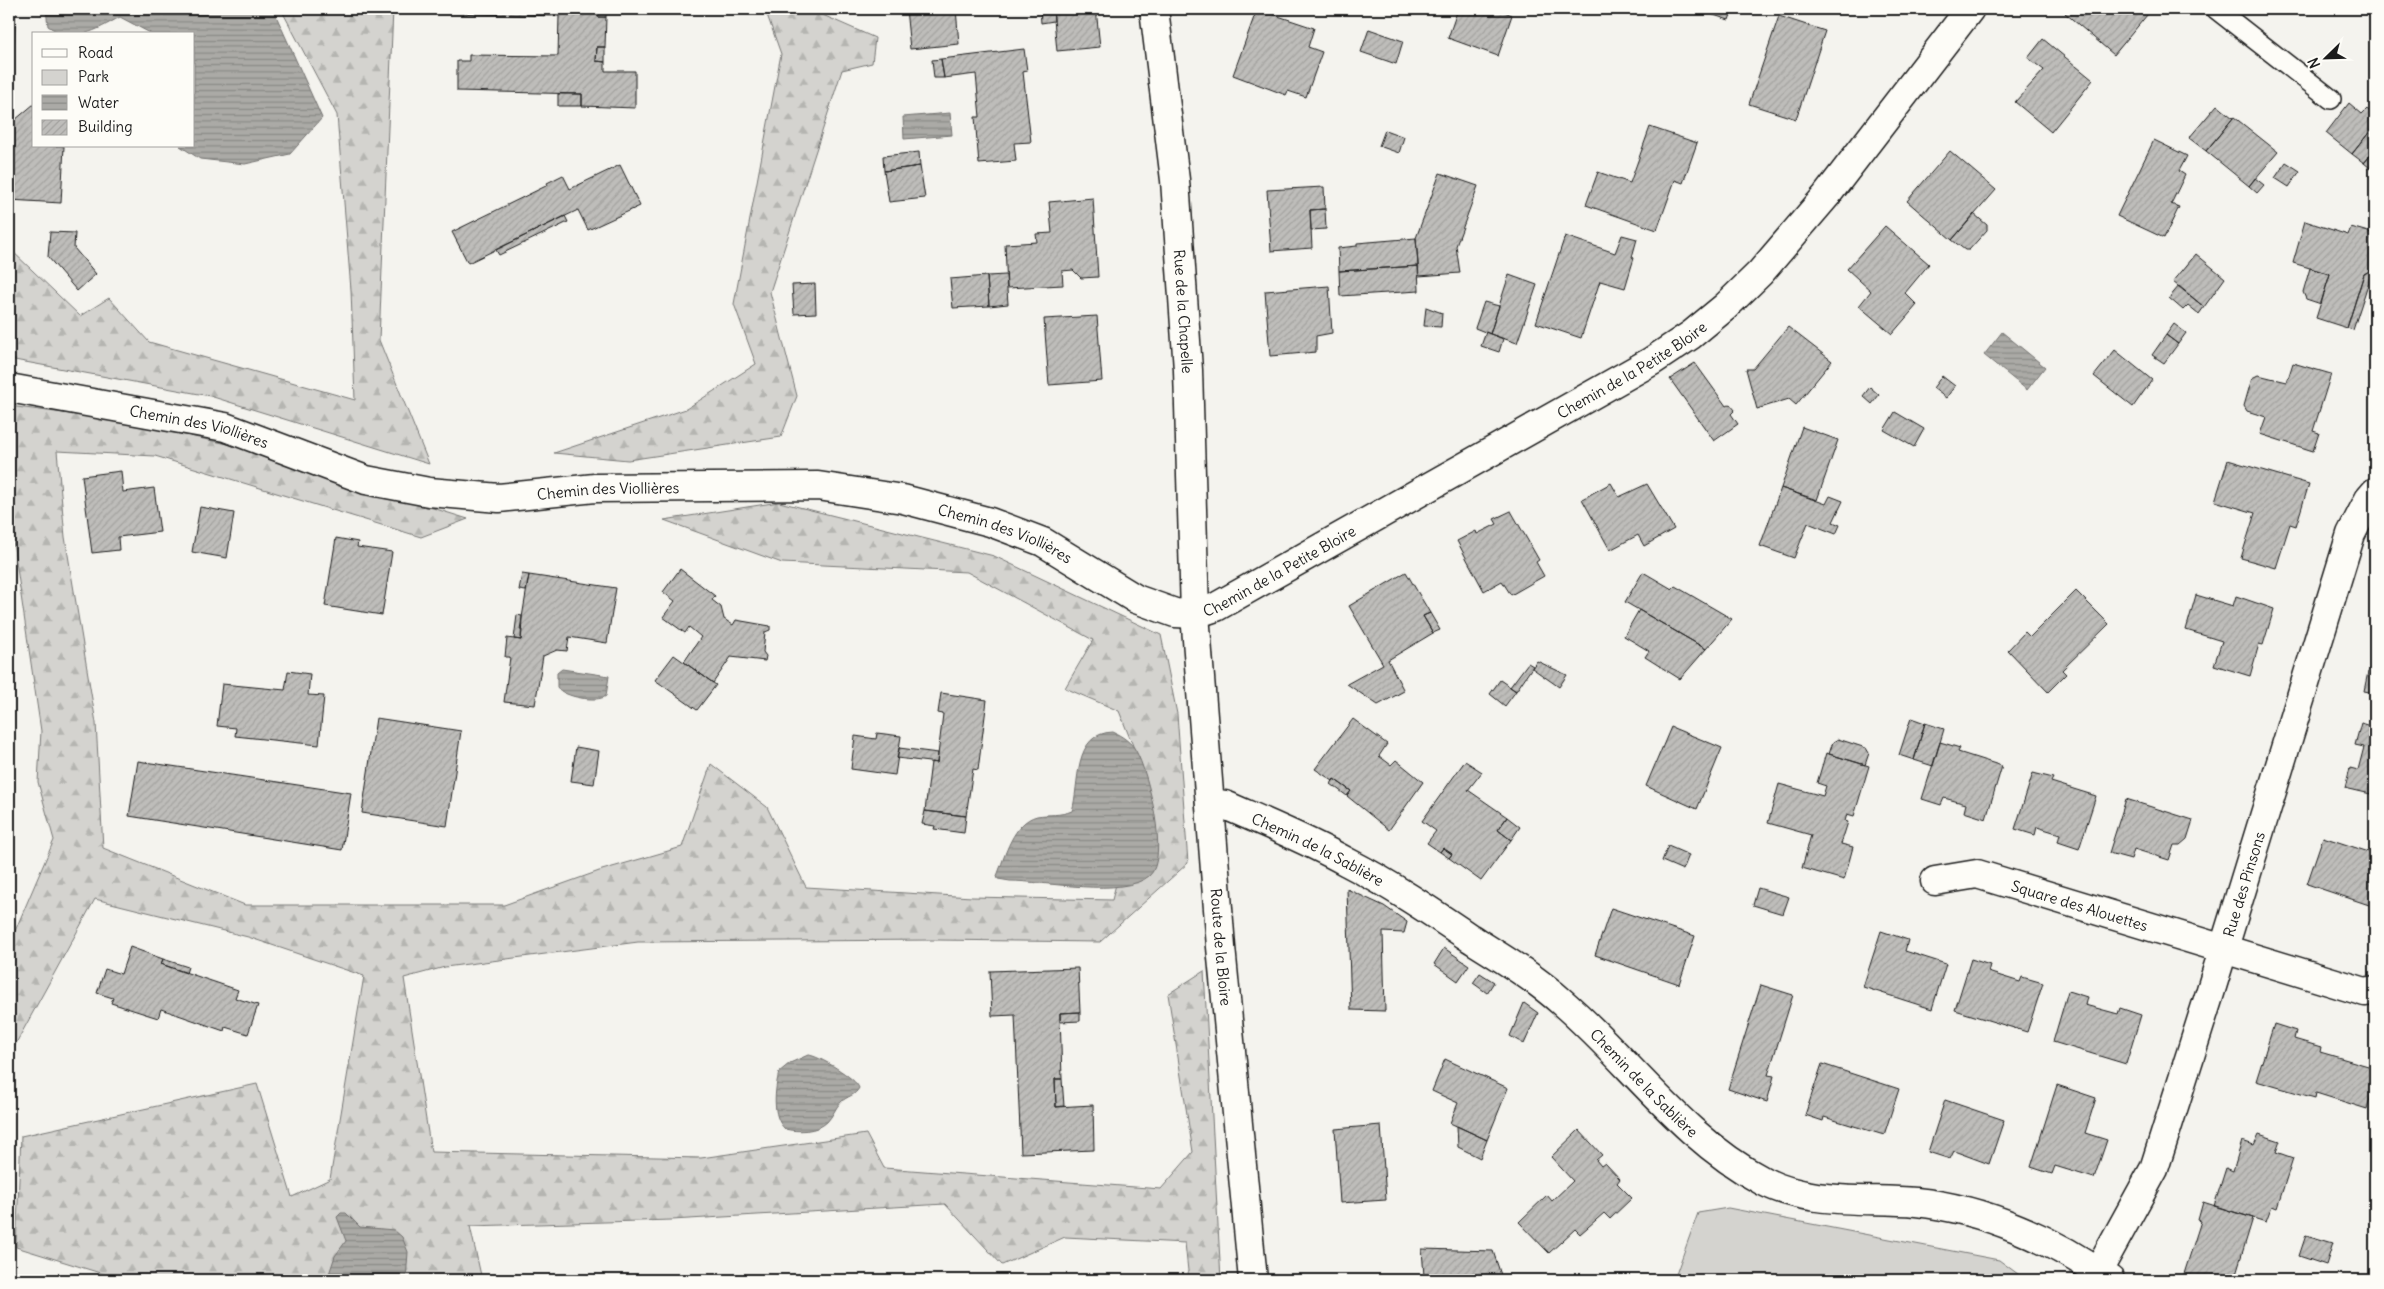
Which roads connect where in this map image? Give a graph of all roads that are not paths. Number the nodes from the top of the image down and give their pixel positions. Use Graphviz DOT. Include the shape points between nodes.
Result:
graph roads {
  1 [pos="1154,9"];
  2 [pos="1970,9"];
  3 [pos="2216,9"];
  4 [pos="2331,99"];
  5 [pos="9,388"];
  6 [pos="2375,492"];
  7 [pos="1194,614"];
  8 [pos="1210,803"];
  9 [pos="1935,881"];
  10 [pos="2223,950"];
  11 [pos="2375,990"];
  12 [pos="2104,1276"];
  13 [pos="1253,1280"];
  1 -- 7 [label="street, Rue de la Chapelle" via="1175,180 1185,332"];
  2 -- 7 [label="street, Chemin de la Petite Bloire" via="1826,196 1760,272 1690,336 1652,361 1216,607"];
  3 -- 4 [label="lane"];
  5 -- 7 [label="street, Chemin des Viollières" via="224,427 366,480 429,492 499,498 595,488 818,486 903,499 990,522 1043,542 1136,599 1175,613"];
  6 -- 10 [label="street, Rue des Pinsons" via="2351,534"];
  7 -- 8 [label="street, Route de la Bloire"];
  8 -- 12 [label="street, Chemin de la Sablière" via="1225,805 1346,861 1402,893 1526,974 1564,1004 1694,1134 1734,1164 1766,1182 1796,1193 1918,1203 1994,1219 2038,1238"];
  8 -- 13 [label="street, Route de la Bloire"];
  9 -- 10 [label="street, Square des Alouettes" via="1977,874"];
  10 -- 11 [label="street, Square des Alouettes" via="2365,992"];
  10 -- 12 [label="street, Rue des Pinsons" via="2154,1169"];
}
